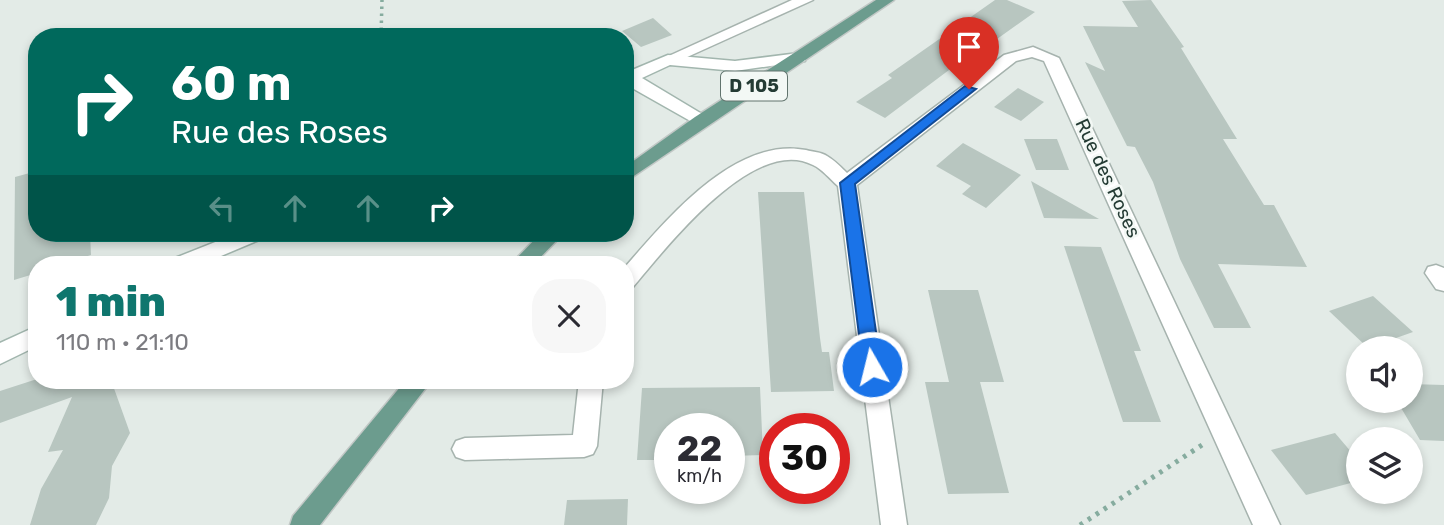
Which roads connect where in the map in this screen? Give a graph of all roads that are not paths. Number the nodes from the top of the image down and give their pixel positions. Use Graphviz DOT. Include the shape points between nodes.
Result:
graph roads {
  1 [pos="806,0"];
  2 [pos="886,0"];
  3 [pos="799,58"];
  4 [pos="668,60"];
  5 [pos="634,75"];
  6 [pos="634,82"];
  7 [pos="701,121"];
  8 [pos="634,169"];
  9 [pos="847,183"];
  10 [pos="235,242"];
  11 [pos="544,242"];
  12 [pos="201,256"];
  13 [pos="530,256"];
  14 [pos="634,270"];
  15 [pos="28,340"];
  16 [pos="0,354"];
  17 [pos="413,389"];
  18 [pos="590,389"];
  19 [pos="465,449"];
  20 [pos="303,525"];
  21 [pos="894,525"];
  22 [pos="1267,525"];
  1 -- 4 [label="street"];
  2 -- 3 [label="main road, D 105"];
  3 -- 4 [label="street" via="735,66"];
  3 -- 7 [label="main road, D 105"];
  4 -- 5 [label="street"];
  6 -- 7 [label="street"];
  7 -- 8 [label="main road, D 105"];
  9 -- 14 [label="street" via="820,157 785,151 768,155 722,183"];
  9 -- 21 [label="street"];
  9 -- 22 [label="street, Rue des Roses" via="1010,58 1033,52 1051,58"];
  10 -- 12 [label="street"];
  11 -- 13 [label="main road"];
  15 -- 16 [label="street"];
  17 -- 20 [label="main road"];
  18 -- 19 [label="street" via="584,446"];
}
